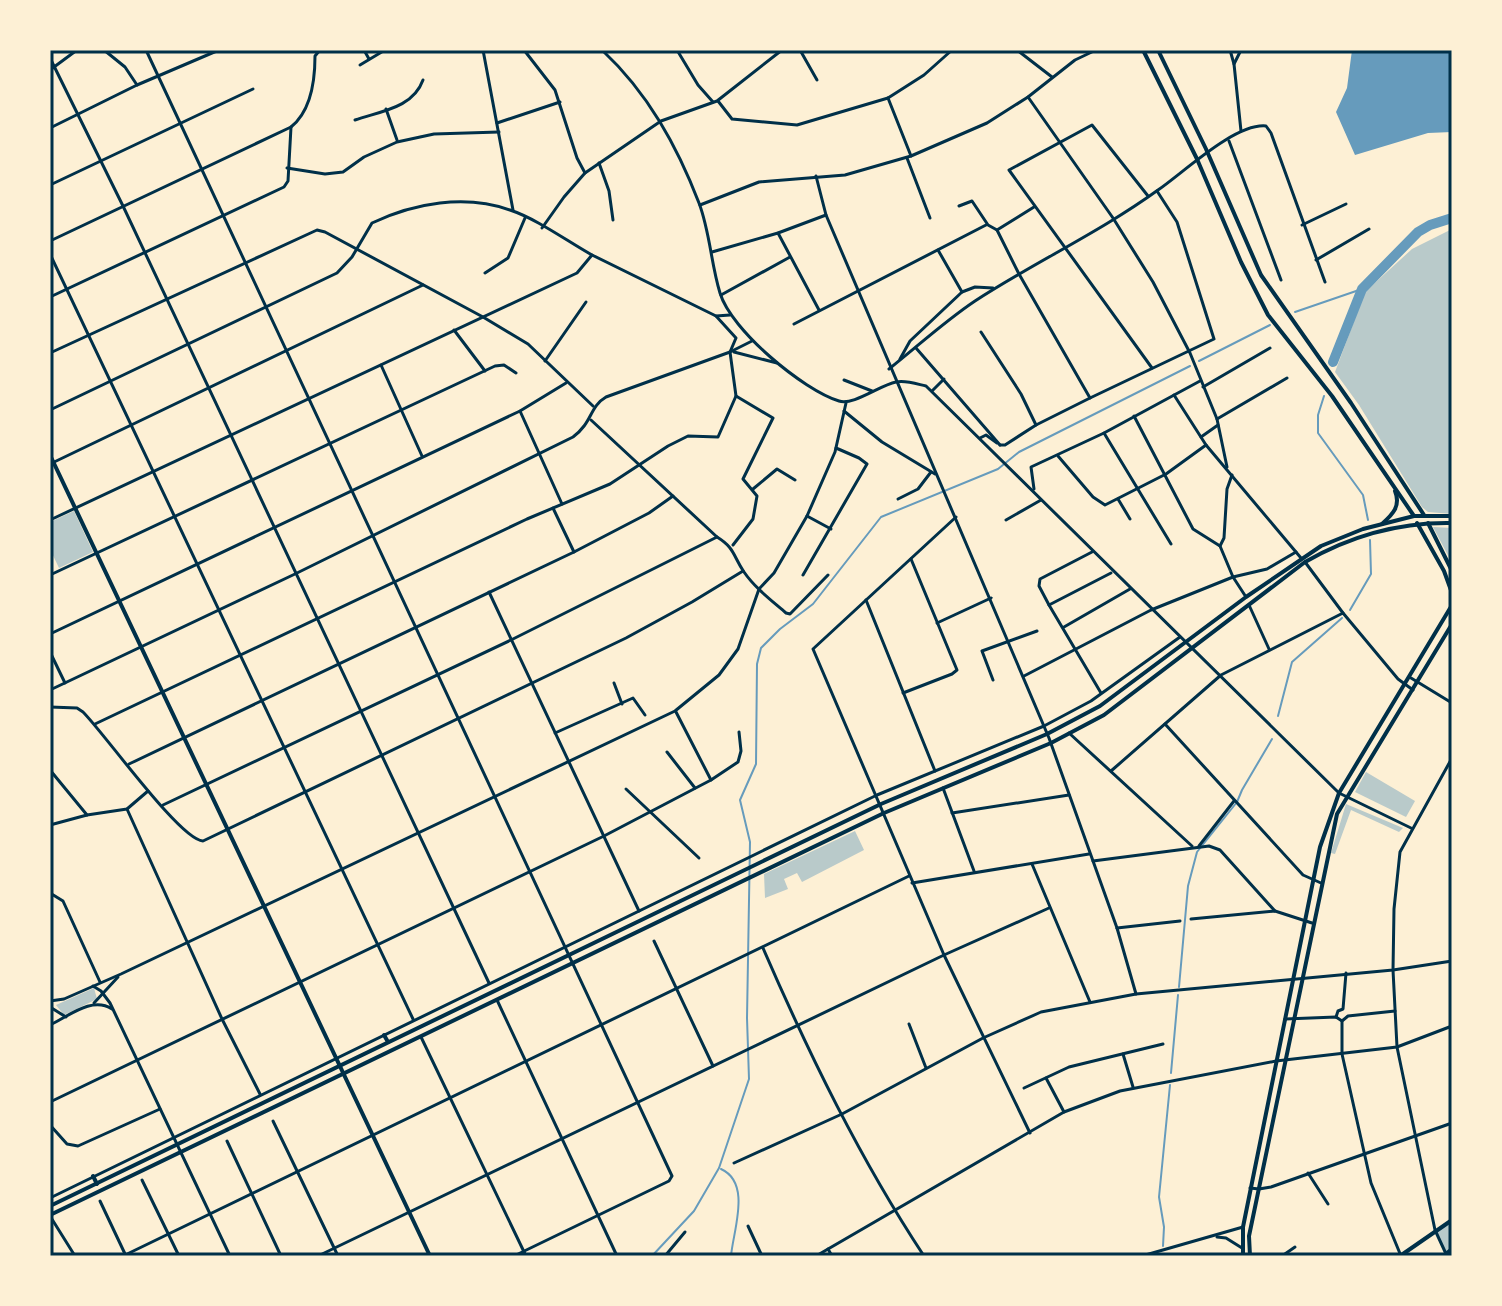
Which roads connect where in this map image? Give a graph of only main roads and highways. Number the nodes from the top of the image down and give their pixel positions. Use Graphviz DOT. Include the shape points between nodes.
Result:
graph roads {
  1 [pos="1143,50"];
  2 [pos="1158,50"];
  3 [pos="50,455"];
  4 [pos="52,463"];
  5 [pos="1393,485"];
  6 [pos="1424,515"];
  7 [pos="1414,516"];
  8 [pos="1452,516"];
  9 [pos="1428,522"];
  10 [pos="1417,523"];
  11 [pos="1452,523"];
  12 [pos="1381,524"];
  13 [pos="1303,560"];
  14 [pos="1452,571"];
  15 [pos="1452,601"];
  16 [pos="1452,624"];
  17 [pos="984,751"];
  18 [pos="987,760"];
  19 [pos="613,923"];
  20 [pos="616,931"];
  21 [pos="440,1007"];
  22 [pos="444,1014"];
  23 [pos="384,1035"];
  24 [pos="388,1042"];
  25 [pos="340,1065"];
  26 [pos="344,1073"];
  27 [pos="271,1089"];
  28 [pos="274,1097"];
  29 [pos="1263,1123"];
  30 [pos="1272,1125"];
  31 [pos="93,1176"];
  32 [pos="97,1184"];
  33 [pos="50,1206"];
  34 [pos="50,1215"];
  35 [pos="1452,1220"];
  36 [pos="1452,1249"];
  37 [pos="1446,1255"];
  38 [pos="430,1256"];
  39 [pos="1243,1256"];
  40 [pos="1250,1256"];
  41 [pos="1400,1256"];
  1 -- 5 [label="main road" via="1268,315"];
  2 -- 6 [label="main road" via="1261,275"];
  3 -- 4 [label="main road"];
  4 -- 25 [label="main road"];
  5 -- 7 [label="main road"];
  5 -- 12 [label="main road" via="1396,509"];
  6 -- 7 [label="main road"];
  6 -- 8 [label="main road"];
  6 -- 9 [label="main road"];
  7 -- 10 [label="main road"];
  7 -- 12 [label="main road"];
  9 -- 10 [label="main road"];
  9 -- 11 [label="main road"];
  9 -- 14 [label="main road"];
  10 -- 13 [label="main road" via="1363,535"];
  10 -- 15 [label="main road" via="1444,571"];
  12 -- 13 [label="main road" via="1321,546"];
  13 -- 18 [label="main road" via="1085,715"];
  13 -- 26 [label="main road" via="1104,715 1051,743 884,813"];
  15 -- 29 [label="main road" via="1328,819"];
  16 -- 30 [label="main road" via="1346,796 1331,833"];
  17 -- 18 [label="main road"];
  18 -- 20 [label="main road" via="881,804"];
  19 -- 20 [label="main road"];
  20 -- 22 [label="main road"];
  21 -- 22 [label="main road"];
  22 -- 24 [label="main road"];
  23 -- 24 [label="main road"];
  24 -- 25 [label="main road"];
  25 -- 26 [label="main road"];
  25 -- 28 [label="main road"];
  26 -- 34 [label="main road"];
  26 -- 38 [label="main road"];
  27 -- 28 [label="main road"];
  28 -- 32 [label="main road"];
  29 -- 30 [label="main road"];
  29 -- 39 [label="main road" via="1243,1227"];
  30 -- 40 [label="main road" via="1249,1236"];
  31 -- 32 [label="main road"];
  32 -- 33 [label="main road"];
  35 -- 41 [label="main road"];
  36 -- 37 [label="main road"];
}
